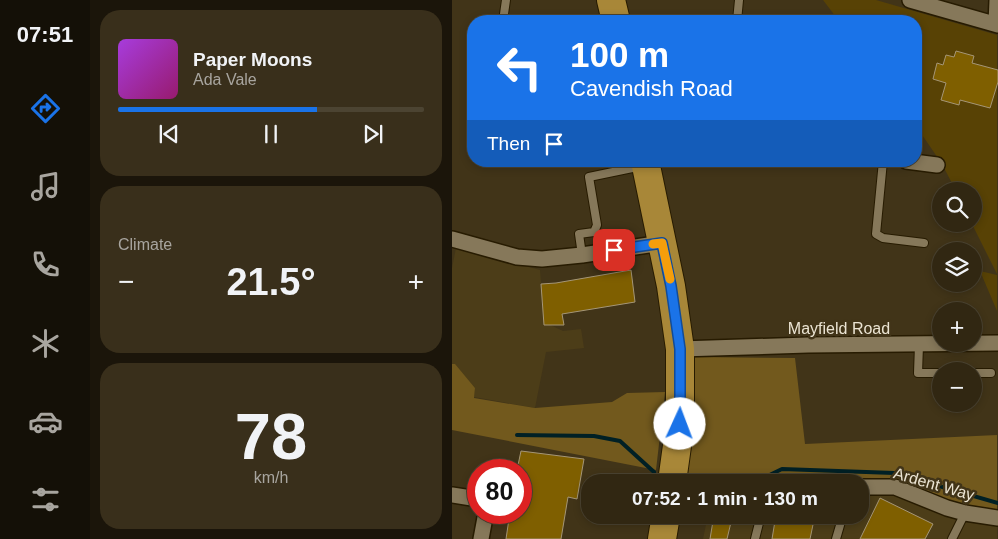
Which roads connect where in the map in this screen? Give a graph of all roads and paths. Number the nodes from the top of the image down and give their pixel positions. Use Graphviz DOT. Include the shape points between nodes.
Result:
graph roads {
  1 [pos="506,0"];
  2 [pos="611,0"];
  3 [pos="739,0"];
  4 [pos="910,0"];
  5 [pos="997,0"];
  6 [pos="505,15"];
  7 [pos="615,15"];
  8 [pos="738,15"];
  9 [pos="997,24"];
  10 [pos="922,163"];
  11 [pos="937,165"];
  12 [pos="630,167"];
  13 [pos="647,167"];
  14 [pos="882,167"];
  15 [pos="452,239"];
  16 [pos="662,243"];
  17 [pos="924,243"];
  18 [pos="582,255"];
  19 [pos="998,343"];
  20 [pos="919,345"];
  21 [pos="680,349"];
  22 [pos="932,373"];
  23 [pos="982,373"];
  24 [pos="991,373"];
  25 [pos="673,474"];
  26 [pos="869,486"];
  27 [pos="452,494"];
  28 [pos="467,497"];
  29 [pos="965,513"];
  30 [pos="998,518"];
  31 [pos="484,524"];
  32 [pos="664,524"];
  33 [pos="758,524"];
  34 [pos="840,524"];
  35 [pos="481,539"];
  36 [pos="662,539"];
  37 [pos="754,539"];
  38 [pos="836,539"];
  39 [pos="952,539"];
  1 -- 6 [label="lane"];
  2 -- 7 [label="highway"];
  3 -- 8 [label="lane"];
  4 -- 9 [label="street"];
  5 -- 9 [label="street"];
  10 -- 11 [label="street"];
  12 -- 18 [label="lane" via="589,177 597,225 594,232 579,234"];
  13 -- 16 [label="highway"];
  14 -- 17 [label="lane" via="876,234 883,238"];
  15 -- 18 [label="street" via="530,259"];
  16 -- 18 [label="street"];
  16 -- 21 [label="highway"];
  19 -- 20 [label="street, Mayfield Road"];
  20 -- 21 [label="street, Mayfield Road"];
  20 -- 22 [label="lane" via="918,372"];
  21 -- 25 [label="highway" via="680,424"];
  23 -- 24 [label="lane"];
  26 -- 29 [label="street, Ardent Way" via="895,487"];
  27 -- 28 [label="street"];
  29 -- 30 [label="street, Ardent Way"];
  29 -- 39 [label="lane"];
  31 -- 35 [label="street"];
  32 -- 36 [label="highway"];
  33 -- 37 [label="lane"];
  34 -- 38 [label="lane"];
}
